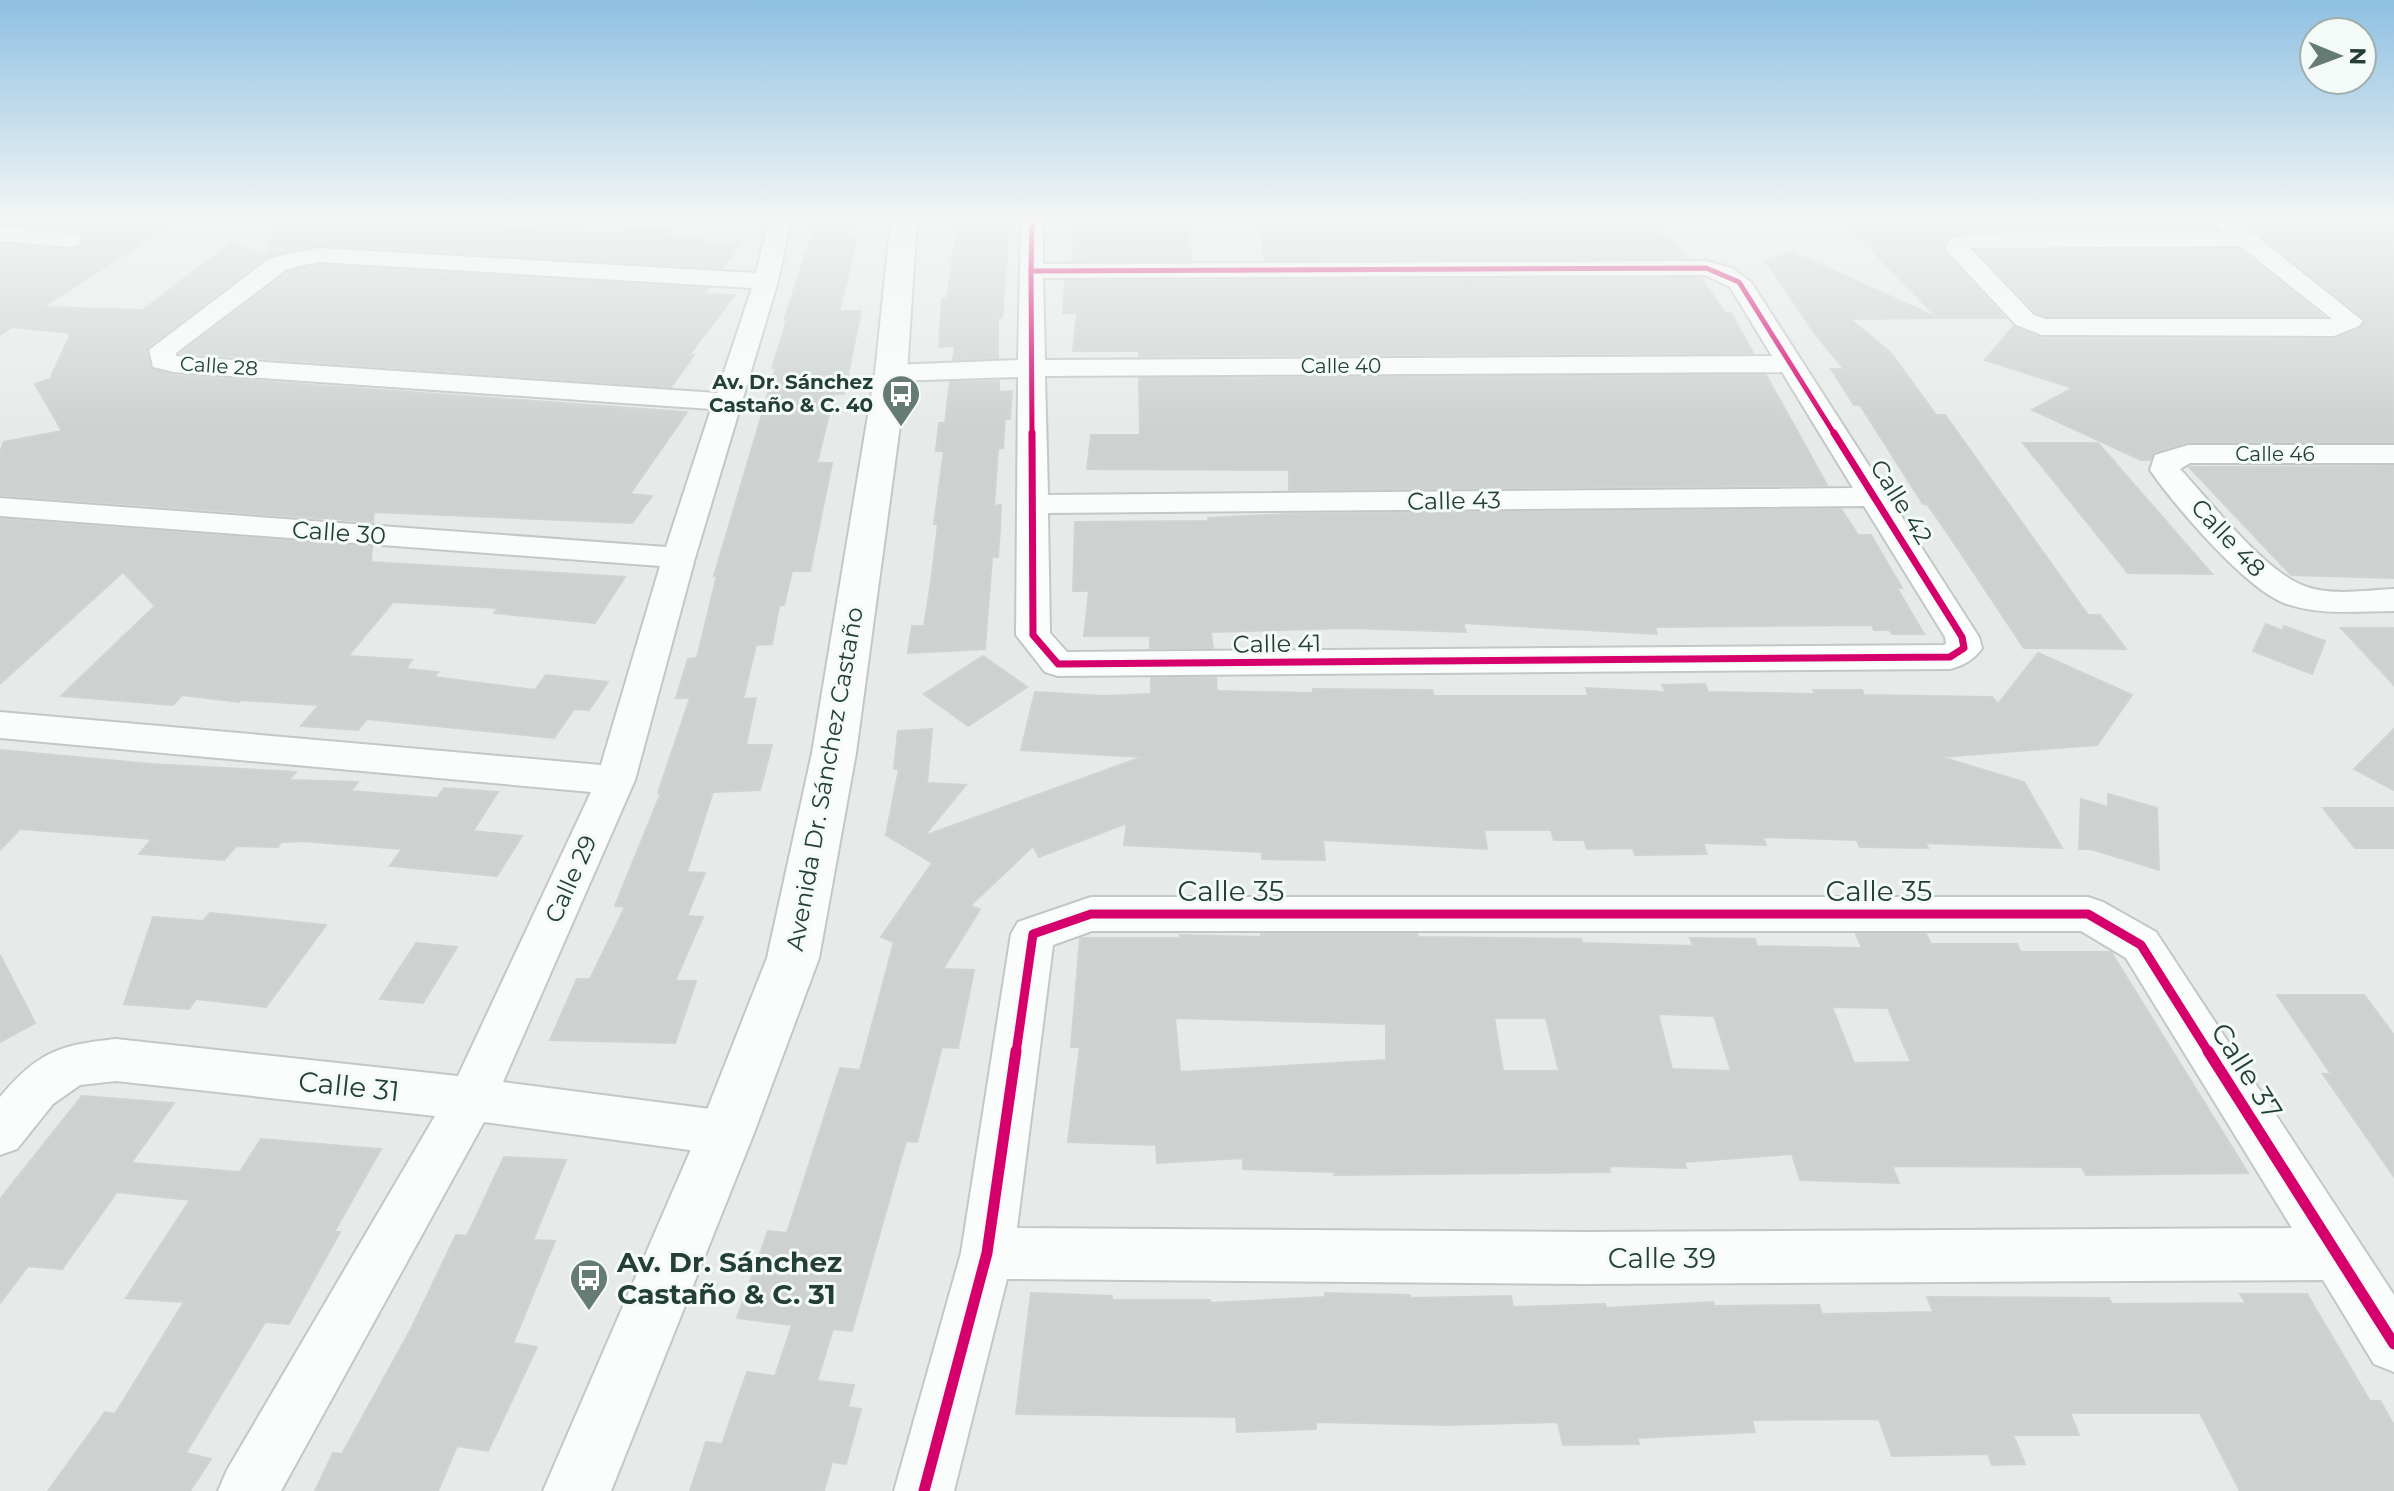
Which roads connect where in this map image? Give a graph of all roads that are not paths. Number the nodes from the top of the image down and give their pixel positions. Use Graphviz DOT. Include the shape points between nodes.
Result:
graph roads {
  1 [pos="245,289"];
  2 [pos="763,289"];
  3 [pos="898,289"];
  4 [pos="1031,289"];
  5 [pos="1743,289"];
  6 [pos="1995,289"];
  7 [pos="2309,289"];
  8 [pos="1790,364"];
  9 [pos="1031,368"];
  10 [pos="891,373"];
  11 [pos="726,402"];
  12 [pos="2394,454"];
  13 [pos="2165,470"];
  14 [pos="1874,497"];
  15 [pos="1034,504"];
  16 [pos="0,507"];
  17 [pos="679,558"];
  18 [pos="2394,600"];
  19 [pos="1950,657"];
  20 [pos="0,725"];
  21 [pos="616,780"];
  22 [pos="2002,913"];
  23 [pos="471,1099"];
  24 [pos="0,1133"];
  25 [pos="726,1133"];
  26 [pos="987,1253"];
  27 [pos="2337,1254"];
  28 [pos="2394,1344"];
  29 [pos="248,1491"];
  30 [pos="577,1491"];
  31 [pos="924,1491"];
  1 -- 11 [label="street, Calle 28" via="162,350 163,361"];
  2 -- 11 [label="street, Calle 29"];
  3 -- 10 [label="street, Avenida Dr. Sánchez Castaño"];
  4 -- 9 [label="street, Calle 41"];
  5 -- 8 [label="street"];
  6 -- 7 [label="street" via="2025,320 2042,327 2334,328 2350,321"];
  8 -- 9 [label="street, Calle 40"];
  8 -- 14 [label="street, Calle 42"];
  9 -- 10 [label="street, Calle 40"];
  9 -- 15 [label="street, Calle 41"];
  10 -- 25 [label="street, Avenida Dr. Sánchez Castaño" via="834,753 793,958"];
  11 -- 17 [label="street, Calle 29"];
  12 -- 13 [label="street, Calle 46" via="2188,454 2166,461"];
  13 -- 18 [label="street, Calle 48" via="2268,581 2320,600"];
  14 -- 15 [label="street, Calle 43"];
  14 -- 19 [label="street, Calle 42" via="1962,637 1964,648"];
  15 -- 19 [label="street, Calle 41" via="1033,635 1058,664"];
  16 -- 17 [label="street, Calle 30"];
  17 -- 21 [label="street, Calle 29"];
  20 -- 21 [label="street"];
  21 -- 23 [label="street, Calle 29"];
  22 -- 26 [label="street, Calle 35" via="1091,914 1033,934"];
  22 -- 27 [label="street, Calle 37" via="2088,914 2141,945"];
  23 -- 24 [label="street, Calle 31" via="116,1060 70,1065 36,1089"];
  23 -- 25 [label="street, Calle 31"];
  23 -- 29 [label="street, Calle 29"];
  25 -- 30 [label="street, Avenida Dr. Sánchez Castaño"];
  26 -- 27 [label="street, Calle 39" via="1584,1258"];
  26 -- 31 [label="street, Calle 35"];
  27 -- 28 [label="street, Calle 37"];
}
